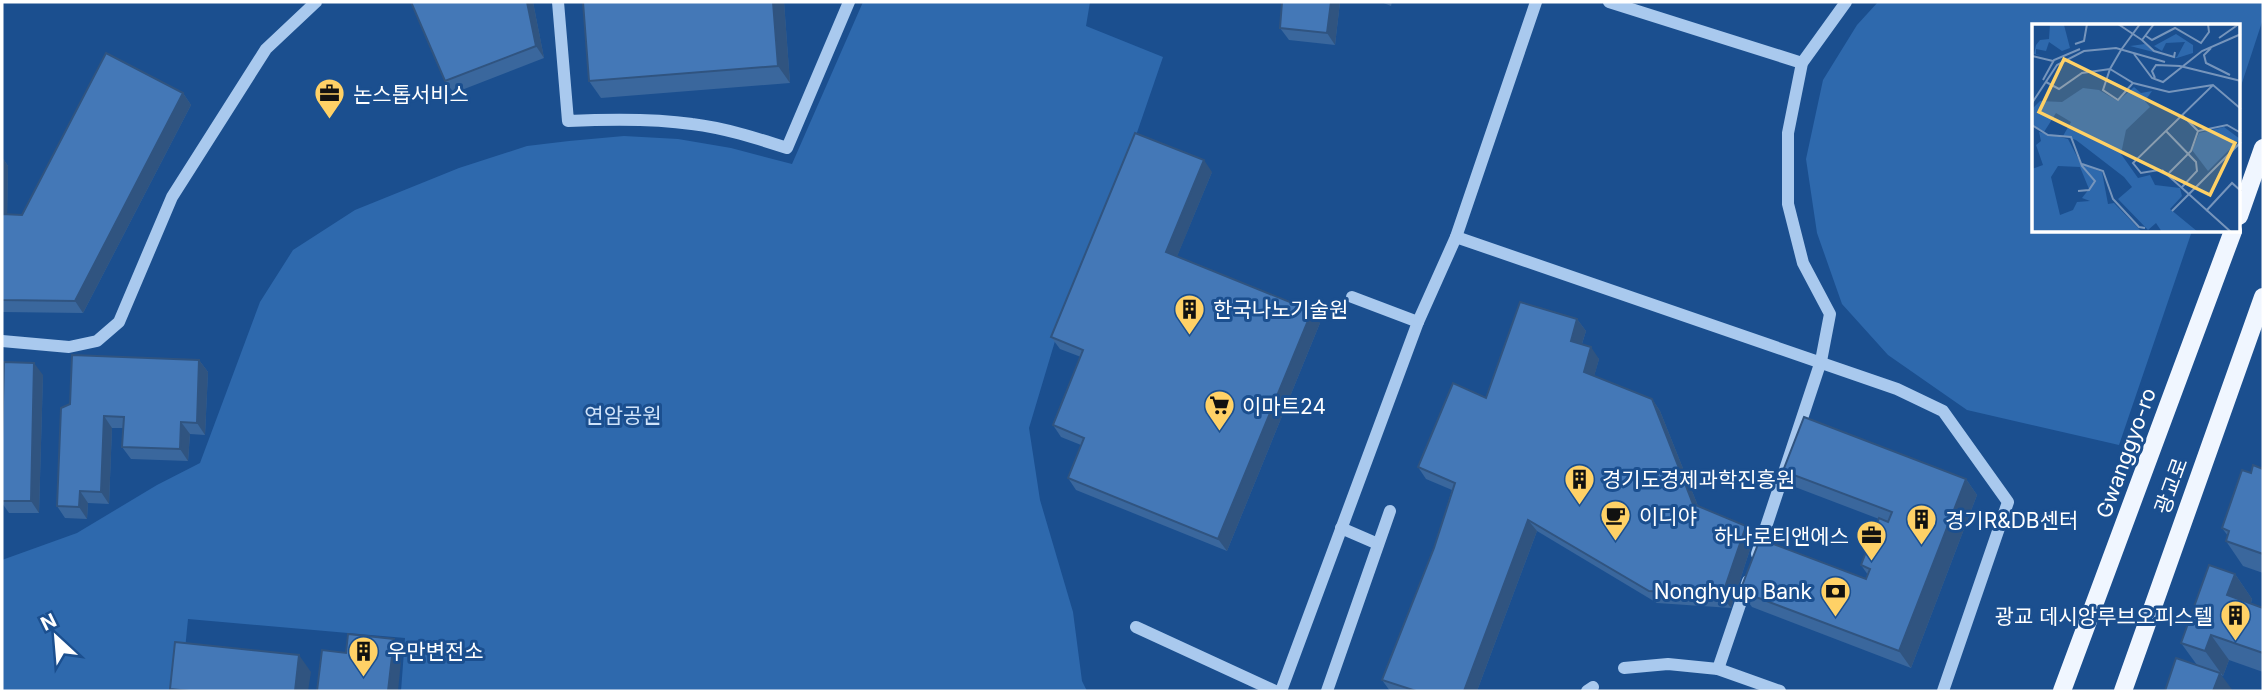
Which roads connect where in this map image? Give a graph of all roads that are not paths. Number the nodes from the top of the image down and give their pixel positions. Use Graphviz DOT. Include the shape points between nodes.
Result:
graph roads {
  1 [pos="316,2"];
  2 [pos="558,2"];
  3 [pos="849,2"];
  4 [pos="1536,2"];
  5 [pos="1609,2"];
  6 [pos="1846,2"];
  7 [pos="1802,63"];
  8 [pos="2263,153"];
  9 [pos="2255,198"];
  10 [pos="2240,215"];
  11 [pos="2232,233"];
  12 [pos="1456,237"];
  13 [pos="1352,297"];
  14 [pos="2263,297"];
  15 [pos="1418,323"];
  16 [pos="2,341"];
  17 [pos="1821,361"];
  18 [pos="1390,511"];
  19 [pos="1341,528"];
  20 [pos="1378,544"];
  21 [pos="1136,627"];
  22 [pos="1624,668"];
  23 [pos="1718,669"];
  24 [pos="1275,691"];
  25 [pos="1281,691"];
  26 [pos="1327,691"];
  27 [pos="1780,691"];
  28 [pos="1943,691"];
  29 [pos="2062,691"];
  30 [pos="2123,691"];
  1 -- 16 [label="street" via="266,49 172,197 119,322 97,341 69,347"];
  2 -- 3 [label="street" via="568,121 693,124 787,148"];
  4 -- 12 [label="street"];
  5 -- 7 [label="street"];
  6 -- 7 [label="street"];
  7 -- 17 [label="street" via="1788,133 1788,204 1803,263 1830,314"];
  8 -- 9 [label="main road"];
  9 -- 10 [label="main road"];
  11 -- 29 [label="main road, Gwanggyo-ro"];
  12 -- 15 [label="street"];
  12 -- 17 [label="street"];
  13 -- 15 [label="street"];
  14 -- 30 [label="main road, 광교로"];
  15 -- 19 [label="street"];
  17 -- 23 [label="street"];
  17 -- 28 [label="street" via="1897,388 1943,411 2008,502"];
  18 -- 20 [label="street"];
  19 -- 20 [label="street"];
  19 -- 25 [label="street"];
  20 -- 26 [label="street"];
  21 -- 24 [label="street"];
  22 -- 23 [label="street" via="1668,664"];
  23 -- 27 [label="street"];
}
